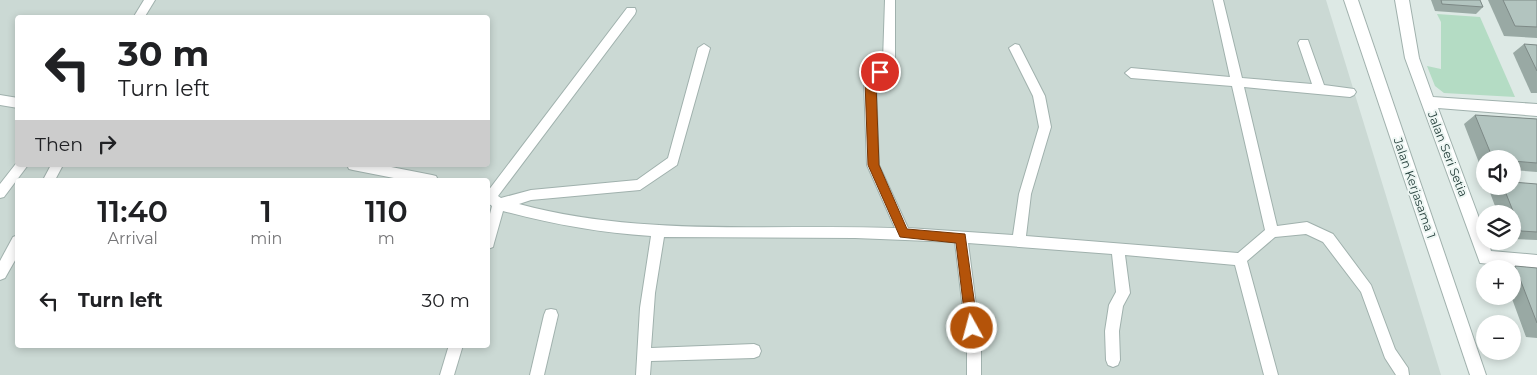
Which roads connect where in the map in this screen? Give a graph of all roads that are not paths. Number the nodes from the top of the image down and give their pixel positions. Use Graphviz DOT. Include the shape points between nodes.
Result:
graph roads {
  1 [pos="150,0"];
  2 [pos="890,0"];
  3 [pos="1218,0"];
  4 [pos="1351,0"];
  5 [pos="1402,0"];
  6 [pos="632,11"];
  7 [pos="140,15"];
  8 [pos="1304,43"];
  9 [pos="704,48"];
  10 [pos="1015,48"];
  11 [pos="1131,73"];
  12 [pos="1238,84"];
  13 [pos="1320,90"];
  14 [pos="1350,92"];
  15 [pos="0,100"];
  16 [pos="15,102"];
  17 [pos="1428,102"];
  18 [pos="1537,110"];
  19 [pos="20,167"];
  20 [pos="364,167"];
  21 [pos="421,178"];
  22 [pos="0,192"];
  23 [pos="492,199"];
  24 [pos="490,221"];
  25 [pos="658,232"];
  26 [pos="1272,232"];
  27 [pos="904,234"];
  28 [pos="961,238"];
  29 [pos="1019,242"];
  30 [pos="15,246"];
  31 [pos="1118,249"];
  32 [pos="1240,259"];
  33 [pos="1537,262"];
  34 [pos="0,274"];
  35 [pos="551,315"];
  36 [pos="455,348"];
  37 [pos="754,351"];
  38 [pos="644,355"];
  39 [pos="1113,360"];
  40 [pos="1403,373"];
  41 [pos="447,375"];
  42 [pos="537,375"];
  43 [pos="643,375"];
  44 [pos="974,375"];
  45 [pos="1272,375"];
  46 [pos="1478,375"];
  1 -- 7 [label="lane"];
  2 -- 27 [label="lane" via="889,63 870,81 873,165"];
  3 -- 12 [label="lane"];
  4 -- 46 [label="street, Jalan Kerjasama 1"];
  5 -- 17 [label="street, Jalan Seri Setia" via="1412,58"];
  6 -- 23 [label="lane"];
  8 -- 13 [label="lane"];
  9 -- 23 [label="lane" via="672,161 640,185"];
  10 -- 29 [label="lane" via="1039,96 1045,127 1025,194"];
  11 -- 12 [label="lane"];
  12 -- 13 [label="lane"];
  12 -- 26 [label="lane"];
  13 -- 14 [label="lane"];
  15 -- 16 [label="lane"];
  17 -- 18 [label="street"];
  17 -- 33 [label="street, Jalan Seri Setia" via="1486,258"];
  19 -- 22 [label="lane"];
  20 -- 21 [label="lane"];
  23 -- 24 [label="lane"];
  23 -- 25 [label="lane" via="530,214 554,219"];
  25 -- 27 [label="lane"];
  25 -- 38 [label="lane" via="647,296"];
  26 -- 32 [label="lane"];
  26 -- 40 [label="lane" via="1307,228 1328,238 1366,289 1390,353"];
  27 -- 28 [label="lane"];
  28 -- 29 [label="lane"];
  28 -- 44 [label="lane" via="974,344"];
  29 -- 31 [label="lane"];
  30 -- 34 [label="lane"];
  31 -- 32 [label="lane"];
  31 -- 39 [label="lane" via="1123,293 1116,305 1112,331"];
  32 -- 45 [label="lane"];
  35 -- 42 [label="lane"];
  36 -- 41 [label="lane"];
  37 -- 38 [label="lane"];
  38 -- 43 [label="lane"];
}
